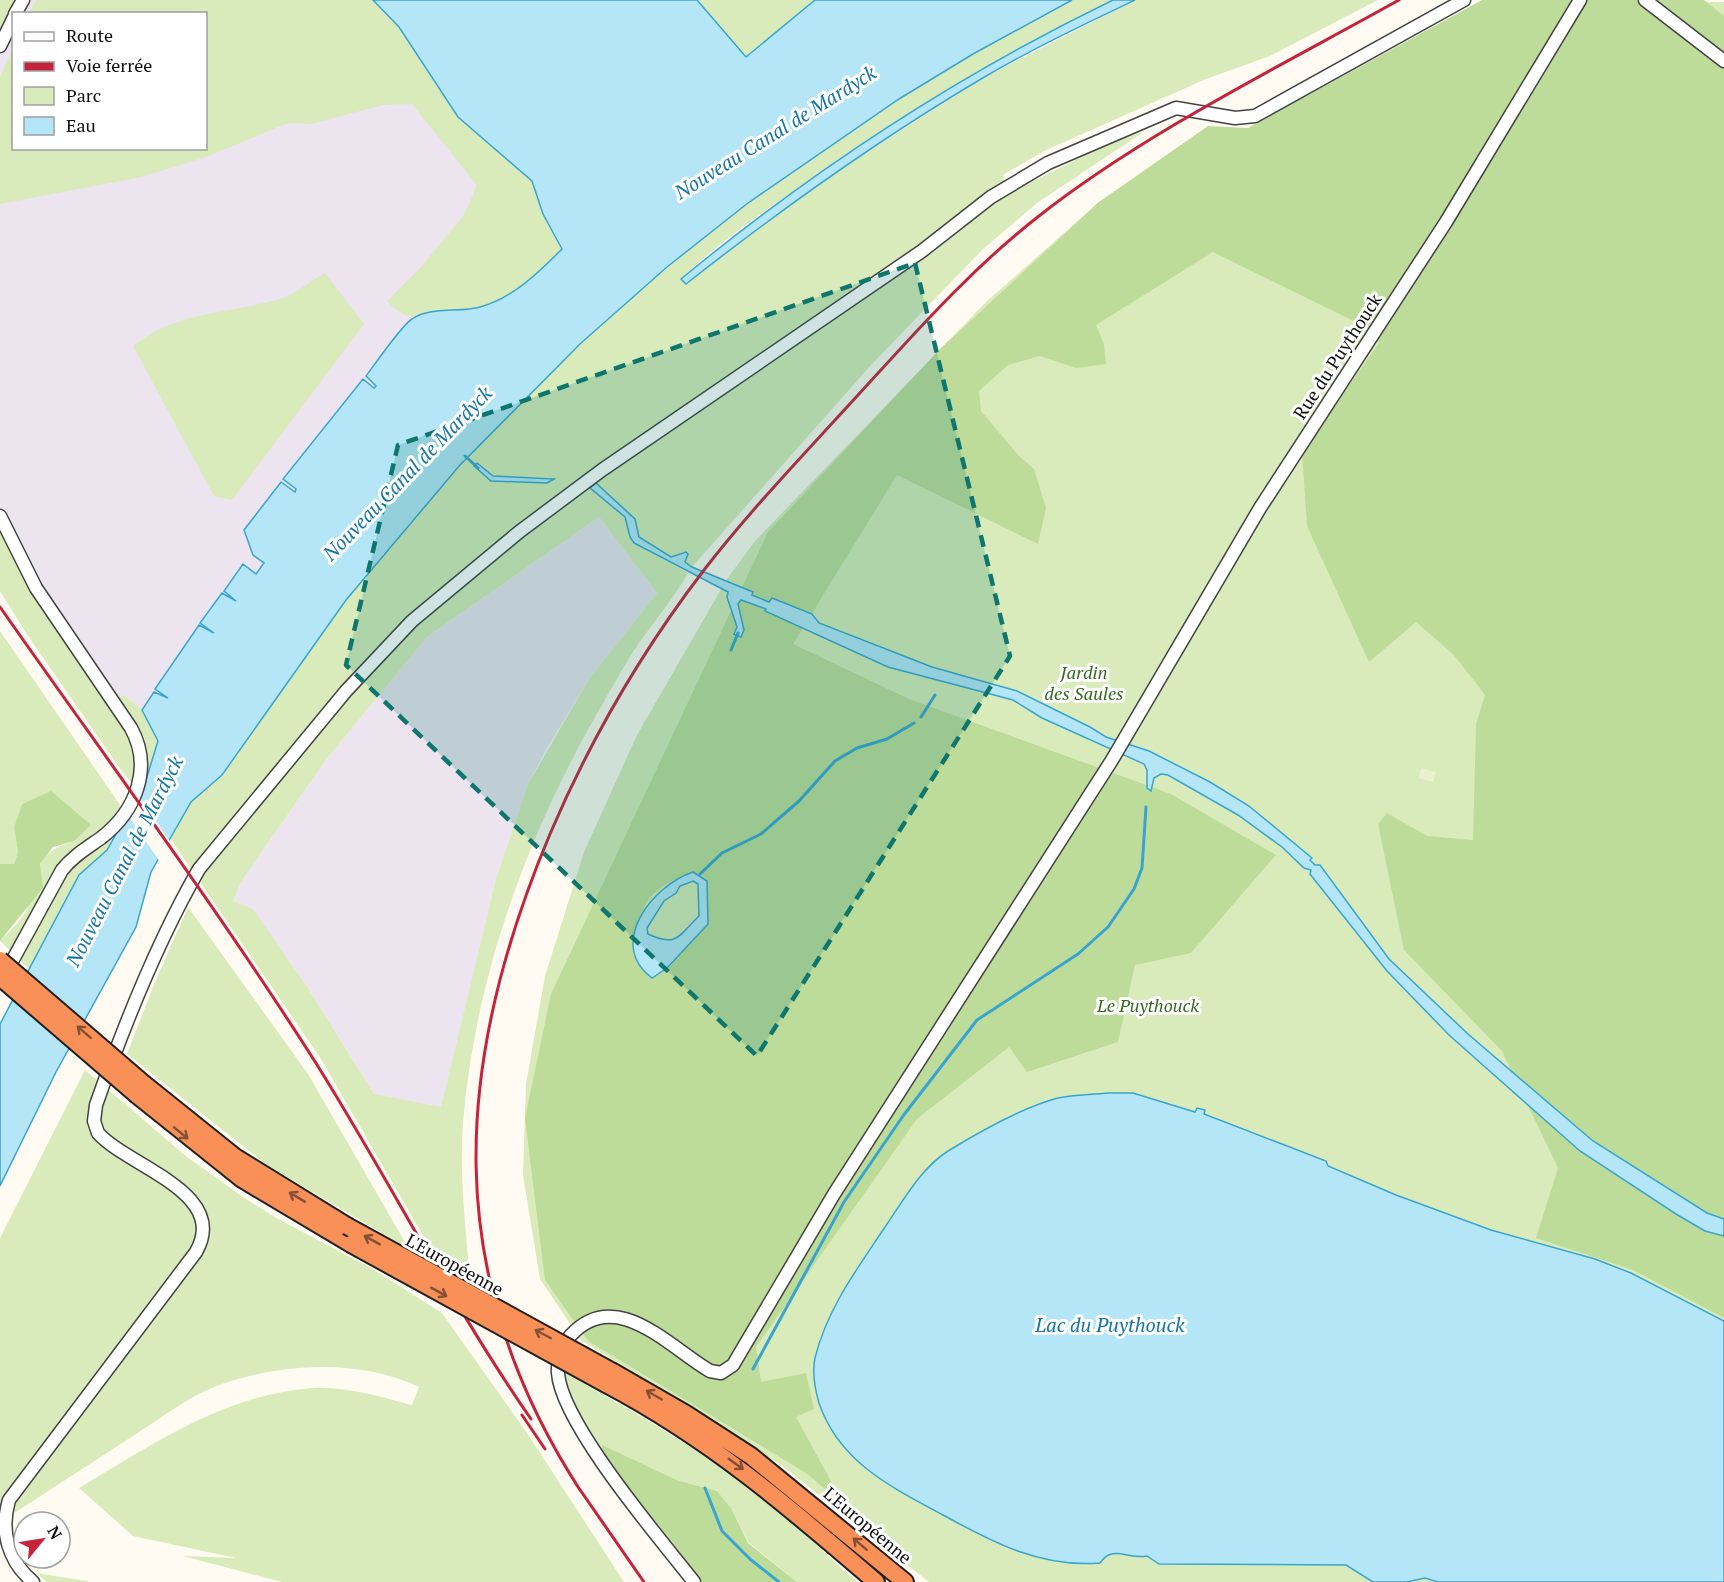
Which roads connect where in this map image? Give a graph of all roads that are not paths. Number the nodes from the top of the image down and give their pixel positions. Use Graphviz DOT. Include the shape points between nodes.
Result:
graph roads {
  1 [pos="1464,0"];
  2 [pos="1580,0"];
  3 [pos="1645,0"];
  4 [pos="12,19"];
  5 [pos="0,46"];
  6 [pos="1724,61"];
  7 [pos="0,516"];
  8 [pos="0,960"];
  9 [pos="0,977"];
  10 [pos="0,983"];
  11 [pos="140,1090"];
  12 [pos="609,1378"];
  13 [pos="33,1582"];
  14 [pos="694,1582"];
  15 [pos="876,1582"];
  16 [pos="905,1582"];
  1 -- 13 [label="street" via="1254,116 1234,118 1176,108 1047,163 996,193 922,251 635,446 519,532 426,608 352,684 199,869 153,965 96,1105 94,1121 98,1133 189,1197 201,1215 202,1237 196,1252 9,1500 4,1516 6,1546"];
  2 -- 14 [label="street, Rue du Puythouck" via="1446,222 1260,508 1126,737 834,1194 733,1365 721,1373 710,1371 646,1328 621,1317 592,1320 568,1339 558,1366 563,1391 589,1441"];
  3 -- 6 [label="street"];
  4 -- 5 [label="street"];
  7 -- 10 [label="street" via="36,588 103,684 139,745 143,762 140,784 114,825 62,870"];
  11 -- 8 [label="highway, L'Européenne, one-way, bridge"];
  9 -- 11 [label="highway, L'Européenne, bridge"];
  12 -- 11 [label="highway, L'Européenne, one-way, bridge" via="347,1227 235,1157"];
  11 -- 12 [label="highway, L'Européenne, one-way, bridge" via="243,1179 351,1244"];
  12 -- 15 [label="highway, L'Européenne, one-way" via="733,1462"];
  16 -- 12 [label="highway, L'Européenne, one-way" via="751,1456 686,1414"];
}
